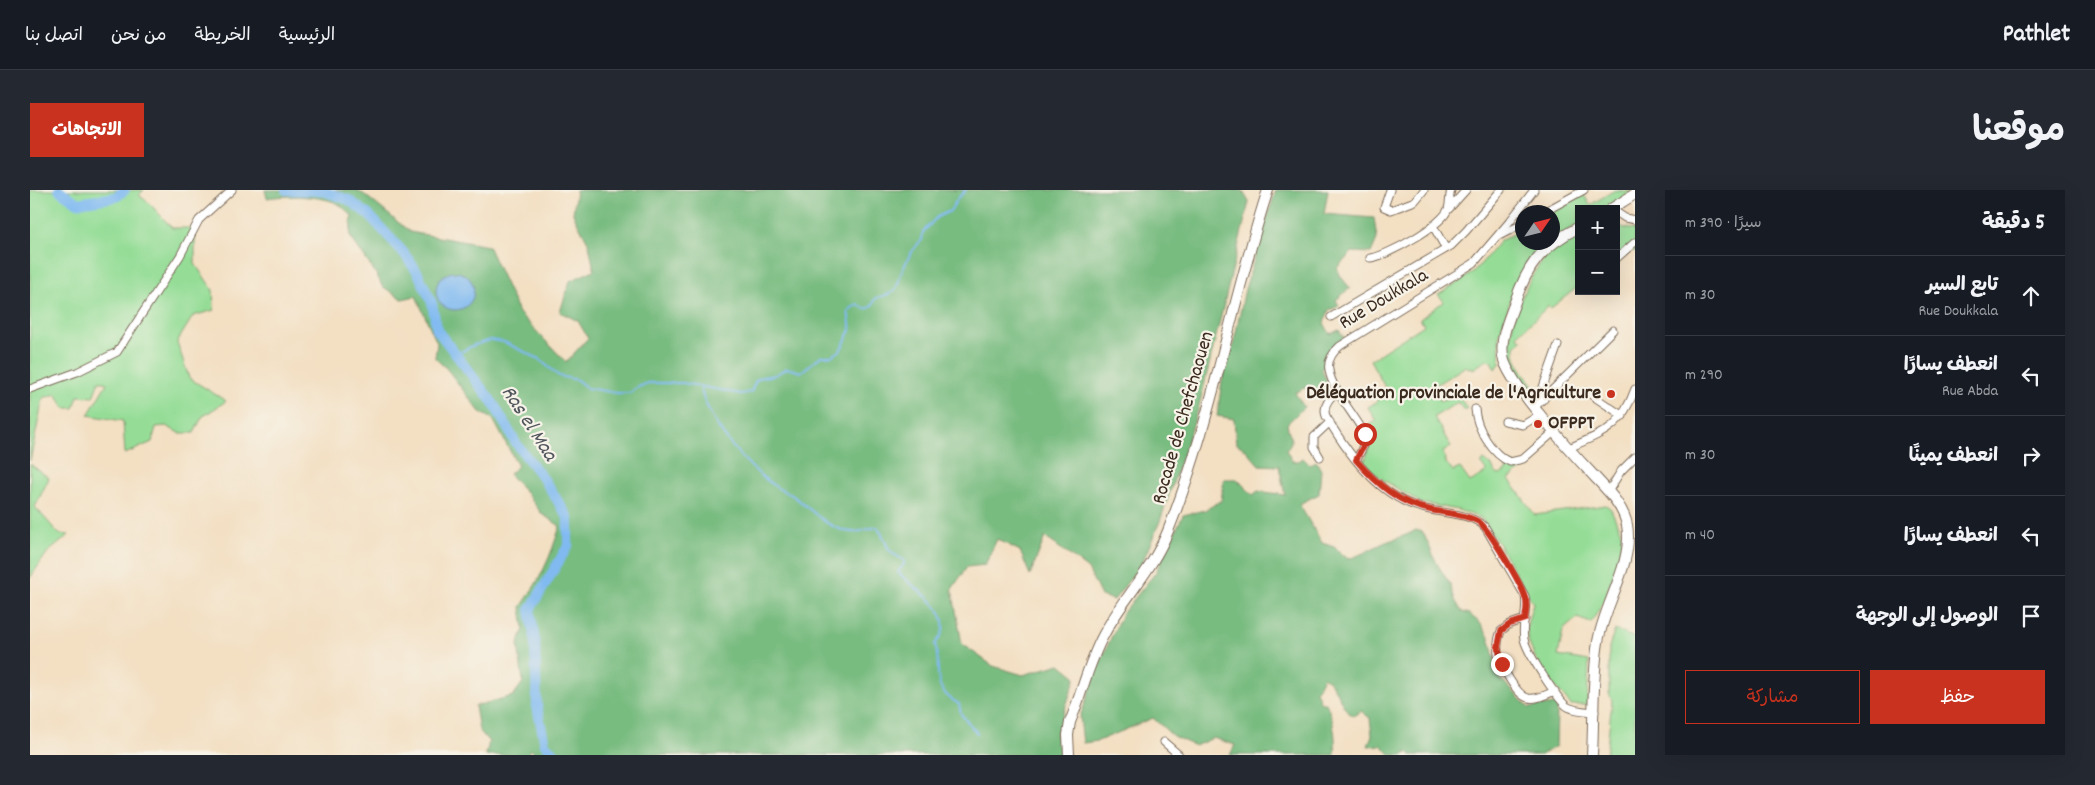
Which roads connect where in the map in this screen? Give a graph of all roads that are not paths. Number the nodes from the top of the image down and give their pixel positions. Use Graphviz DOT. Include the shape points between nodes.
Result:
graph roads {
  1 [pos="232,190"];
  2 [pos="1268,190"];
  3 [pos="1390,190"];
  4 [pos="1424,190"];
  5 [pos="1451,190"];
  6 [pos="1466,190"];
  7 [pos="1501,190"];
  8 [pos="1534,190"];
  9 [pos="1584,190"];
  10 [pos="1634,192"];
  11 [pos="1557,205"];
  12 [pos="1619,205"];
  13 [pos="1448,210"];
  14 [pos="1620,214"];
  15 [pos="1635,220"];
  16 [pos="1433,226"];
  17 [pos="1515,228"];
  18 [pos="1575,230"];
  19 [pos="1497,237"];
  20 [pos="1635,242"];
  21 [pos="1446,249"];
  22 [pos="1620,255"];
  23 [pos="1370,258"];
  24 [pos="1331,317"];
  25 [pos="1613,330"];
  26 [pos="1558,345"];
  27 [pos="30,389"];
  28 [pos="1635,389"];
  29 [pos="1338,391"];
  30 [pos="1587,392"];
  31 [pos="1544,399"];
  32 [pos="1475,409"];
  33 [pos="1538,410"];
  34 [pos="1623,416"];
  35 [pos="1505,421"];
  36 [pos="1330,422"];
  37 [pos="1555,431"];
  38 [pos="1569,448"];
  39 [pos="1320,457"];
  40 [pos="1635,457"];
  41 [pos="1356,460"];
  42 [pos="1608,492"];
  43 [pos="1525,619"];
  44 [pos="1555,691"];
  45 [pos="1594,712"];
  46 [pos="1164,742"];
  47 [pos="1069,755"];
  48 [pos="1179,755"];
  49 [pos="1592,755"];
  1 -- 27 [label="street" via="199,220 180,256 117,352 77,372"];
  2 -- 47 [label="street, Rocade de Chefchaouen" via="1251,241 1194,463 1154,562 1104,635 1070,722"];
  3 -- 4 [label="street" via="1384,207 1391,210 1415,200"];
  5 -- 13 [label="street"];
  6 -- 13 [label="street"];
  7 -- 21 [label="street" via="1459,239"];
  8 -- 19 [label="street, Rue Doukkala"];
  9 -- 11 [label="street"];
  10 -- 12 [label="street"];
  13 -- 16 [label="street"];
  14 -- 15 [label="street"];
  16 -- 21 [label="street"];
  16 -- 23 [label="street"];
  17 -- 19 [label="street"];
  18 -- 33 [label="street" via="1547,247 1530,267 1503,337 1503,359 1509,373"];
  19 -- 29 [label="street, Rue Doukkala" via="1468,268 1336,349 1328,369"];
  20 -- 22 [label="street"];
  21 -- 24 [label="street"];
  25 -- 31 [label="street"];
  26 -- 31 [label="street" via="1543,386"];
  28 -- 34 [label="street"];
  29 -- 36 [label="street" via="1325,408"];
  29 -- 41 [label="street, Rue Doukkala" via="1366,436"];
  30 -- 34 [label="street"];
  31 -- 33 [label="street"];
  32 -- 37 [label="street" via="1477,423 1496,452 1507,461 1523,459"];
  33 -- 35 [label="street" via="1524,425"];
  33 -- 37 [label="street"];
  34 -- 38 [label="street" via="1606,430"];
  36 -- 39 [label="street" via="1314,437 1314,447"];
  36 -- 41 [label="street"];
  37 -- 38 [label="street"];
  38 -- 42 [label="street"];
  40 -- 42 [label="street"];
  41 -- 43 [label="street" via="1376,482 1403,502 1481,524 1523,591"];
  42 -- 45 [label="street" via="1623,513 1628,537 1626,553 1599,635"];
  43 -- 44 [label="street" via="1525,644"];
  43 -- 44 [label="street" via="1501,631 1498,647 1502,664 1523,696 1534,698"];
  44 -- 45 [label="street" via="1569,708"];
  45 -- 49 [label="street"];
  46 -- 48 [label="street"];
}
